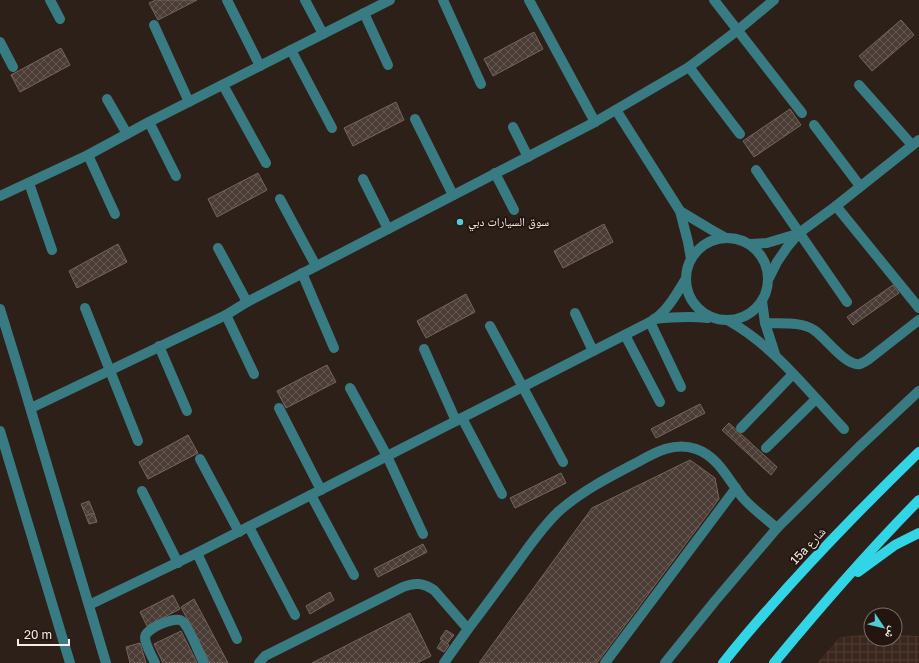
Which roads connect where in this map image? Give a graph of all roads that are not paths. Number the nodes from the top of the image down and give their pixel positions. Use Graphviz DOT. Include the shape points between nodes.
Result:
graph roads {
  1 [pos="50,0"];
  2 [pos="227,0"];
  3 [pos="305,0"];
  4 [pos="390,0"];
  5 [pos="443,0"];
  6 [pos="529,0"];
  7 [pos="714,0"];
  8 [pos="774,0"];
  9 [pos="364,13"];
  10 [pos="60,19"];
  11 [pos="154,25"];
  12 [pos="738,30"];
  13 [pos="323,34"];
  14 [pos="0,42"];
  15 [pos="291,50"];
  16 [pos="388,65"];
  17 [pos="260,66"];
  18 [pos="12,67"];
  19 [pos="689,67"];
  20 [pos="481,84"];
  21 [pos="223,85"];
  22 [pos="859,85"];
  23 [pos="107,98"];
  24 [pos="189,102"];
  25 [pos="616,110"];
  26 [pos="802,113"];
  27 [pos="415,119"];
  28 [pos="149,122"];
  29 [pos="595,122"];
  30 [pos="814,125"];
  31 [pos="513,127"];
  32 [pos="332,128"];
  33 [pos="127,134"];
  34 [pos="740,134"];
  35 [pos="915,142"];
  36 [pos="88,155"];
  37 [pos="528,157"];
  38 [pos="266,163"];
  39 [pos="756,170"];
  40 [pos="495,173"];
  41 [pos="176,176"];
  42 [pos="363,179"];
  43 [pos="29,183"];
  44 [pos="860,186"];
  45 [pos="453,195"];
  46 [pos="0,196"];
  47 [pos="280,199"];
  48 [pos="836,206"];
  49 [pos="514,210"];
  50 [pos="680,211"];
  51 [pos="115,214"];
  52 [pos="388,229"];
  53 [pos="799,233"];
  54 [pos="726,238"];
  55 [pos="750,244"];
  56 [pos="218,248"];
  57 [pos="52,250"];
  58 [pos="691,258"];
  59 [pos="316,266"];
  60 [pos="302,274"];
  61 [pos="769,278"];
  62 [pos="685,280"];
  63 [pos="762,301"];
  64 [pos="247,302"];
  65 [pos="847,302"];
  66 [pos="85,308"];
  67 [pos="919,308"];
  68 [pos="0,309"];
  69 [pos="575,313"];
  70 [pos="226,315"];
  71 [pos="712,318"];
  72 [pos="919,320"];
  73 [pos="652,321"];
  74 [pos="729,321"];
  75 [pos="765,323"];
  76 [pos="490,326"];
  77 [pos="625,335"];
  78 [pos="160,346"];
  79 [pos="334,348"];
  80 [pos="424,349"];
  81 [pos="594,350"];
  82 [pos="777,357"];
  83 [pos="110,370"];
  84 [pos="254,374"];
  85 [pos="793,374"];
  86 [pos="523,387"];
  87 [pos="681,387"];
  88 [pos="350,388"];
  89 [pos="919,391"];
  90 [pos="816,399"];
  91 [pos="660,402"];
  92 [pos="31,408"];
  93 [pos="279,408"];
  94 [pos="187,411"];
  95 [pos="459,419"];
  96 [pos="741,428"];
  97 [pos="844,429"];
  98 [pos="0,431"];
  99 [pos="138,441"];
  100 [pos="766,448"];
  101 [pos="919,452"];
  102 [pos="387,456"];
  103 [pos="200,459"];
  104 [pos="562,462"];
  105 [pos="736,488"];
  106 [pos="321,490"];
  107 [pos="142,491"];
  108 [pos="502,494"];
  109 [pos="311,495"];
  110 [pos="919,500"];
  111 [pos="249,527"];
  112 [pos="777,528"];
  113 [pos="239,532"];
  114 [pos="919,533"];
  115 [pos="423,534"];
  116 [pos="197,553"];
  117 [pos="178,563"];
  118 [pos="354,575"];
  119 [pos="841,584"];
  120 [pos="88,605"];
  121 [pos="294,615"];
  122 [pos="468,629"];
  123 [pos="237,639"];
  124 [pos="70,663"];
  125 [pos="106,663"];
  126 [pos="155,663"];
  127 [pos="204,663"];
  128 [pos="260,663"];
  129 [pos="444,663"];
  130 [pos="605,663"];
  131 [pos="665,663"];
  132 [pos="723,663"];
  133 [pos="774,663"];
  1 -- 10 [label="street"];
  2 -- 17 [label="street"];
  3 -- 13 [label="street"];
  4 -- 9 [label="street"];
  5 -- 20 [label="street"];
  6 -- 29 [label="street"];
  7 -- 12 [label="street"];
  8 -- 12 [label="street"];
  9 -- 13 [label="street"];
  9 -- 16 [label="street"];
  11 -- 24 [label="street"];
  12 -- 19 [label="street"];
  12 -- 26 [label="street"];
  13 -- 15 [label="street"];
  14 -- 18 [label="street"];
  15 -- 17 [label="street"];
  15 -- 32 [label="street"];
  17 -- 21 [label="street"];
  19 -- 25 [label="street"];
  19 -- 34 [label="street"];
  21 -- 24 [label="street"];
  21 -- 38 [label="street"];
  22 -- 35 [label="street"];
  23 -- 33 [label="street"];
  24 -- 28 [label="street"];
  25 -- 29 [label="street"];
  25 -- 50 [label="street"];
  27 -- 45 [label="street"];
  28 -- 33 [label="street"];
  28 -- 41 [label="street"];
  29 -- 37 [label="street"];
  30 -- 44 [label="street"];
  31 -- 37 [label="street"];
  33 -- 36 [label="street"];
  35 -- 44 [label="street"];
  36 -- 43 [label="street"];
  36 -- 51 [label="street"];
  37 -- 40 [label="street"];
  39 -- 53 [label="street"];
  40 -- 45 [label="street"];
  40 -- 49 [label="street"];
  42 -- 52 [label="street"];
  43 -- 46 [label="street"];
  43 -- 57 [label="street"];
  44 -- 48 [label="street"];
  45 -- 52 [label="street"];
  47 -- 59 [label="street"];
  48 -- 53 [label="street"];
  48 -- 67 [label="street"];
  50 -- 54 [label="street"];
  50 -- 58 [label="street"];
  52 -- 59 [label="street"];
  53 -- 55 [label="street" via="767,243"];
  53 -- 61 [label="street" via="784,251"];
  53 -- 65 [label="street"];
  54 -- 55 [label="street" via="735,238"];
  54 -- 58 [label="street" via="712,240 700,247"];
  55 -- 61 [label="street" via="760,253"];
  56 -- 64 [label="street"];
  58 -- 62 [label="street"];
  59 -- 60 [label="street"];
  60 -- 64 [label="street"];
  60 -- 79 [label="street"];
  61 -- 63 [label="street"];
  62 -- 71 [label="street" via="693,303 701,312"];
  62 -- 73 [label="street" via="677,294"];
  63 -- 74 [label="street" via="748,315"];
  63 -- 75 [label="street"];
  64 -- 70 [label="street"];
  66 -- 83 [label="street"];
  68 -- 92 [label="street"];
  69 -- 81 [label="street"];
  70 -- 78 [label="street"];
  70 -- 84 [label="street"];
  71 -- 73 [label="street" via="680,316"];
  71 -- 74 [label="street"];
  72 -- 75 [label="street" via="860,364 844,358 814,330 800,325"];
  73 -- 77 [label="street"];
  73 -- 87 [label="street"];
  74 -- 82 [label="street" via="752,335"];
  75 -- 82 [label="street"];
  76 -- 86 [label="street"];
  77 -- 81 [label="street"];
  77 -- 91 [label="street"];
  78 -- 83 [label="street"];
  78 -- 94 [label="street"];
  80 -- 95 [label="street"];
  81 -- 86 [label="street"];
  82 -- 85 [label="street"];
  83 -- 92 [label="street"];
  83 -- 99 [label="street"];
  85 -- 90 [label="street"];
  85 -- 96 [label="street"];
  86 -- 95 [label="street"];
  86 -- 104 [label="street"];
  88 -- 102 [label="street"];
  89 -- 112 [label="street"];
  90 -- 97 [label="street"];
  90 -- 100 [label="street"];
  92 -- 120 [label="street"];
  93 -- 106 [label="street"];
  95 -- 102 [label="street"];
  95 -- 108 [label="street"];
  98 -- 124 [label="street"];
  101 -- 132 [label="main road, 15a شارع" via="818,554 748,631"];
  102 -- 106 [label="street"];
  102 -- 115 [label="street"];
  103 -- 113 [label="street"];
  105 -- 112 [label="street"];
  105 -- 122 [label="street" via="717,463 695,448 668,447 656,452 589,488 558,512 532,542"];
  105 -- 130 [label="street"];
  106 -- 109 [label="street"];
  107 -- 117 [label="street"];
  109 -- 111 [label="street"];
  109 -- 118 [label="street"];
  110 -- 119 [label="main road"];
  111 -- 113 [label="street"];
  111 -- 121 [label="street"];
  112 -- 131 [label="street"];
  113 -- 116 [label="street"];
  114 -- 119 [label="main road" via="894,545"];
  116 -- 117 [label="street"];
  116 -- 123 [label="street"];
  117 -- 120 [label="street"];
  119 -- 133 [label="main road"];
  120 -- 125 [label="street"];
  122 -- 128 [label="street" via="434,590 427,585 411,584 265,656"];
  122 -- 129 [label="street"];
  126 -- 127 [label="street" via="145,638 146,634 149,630 178,619 186,626"];
}
